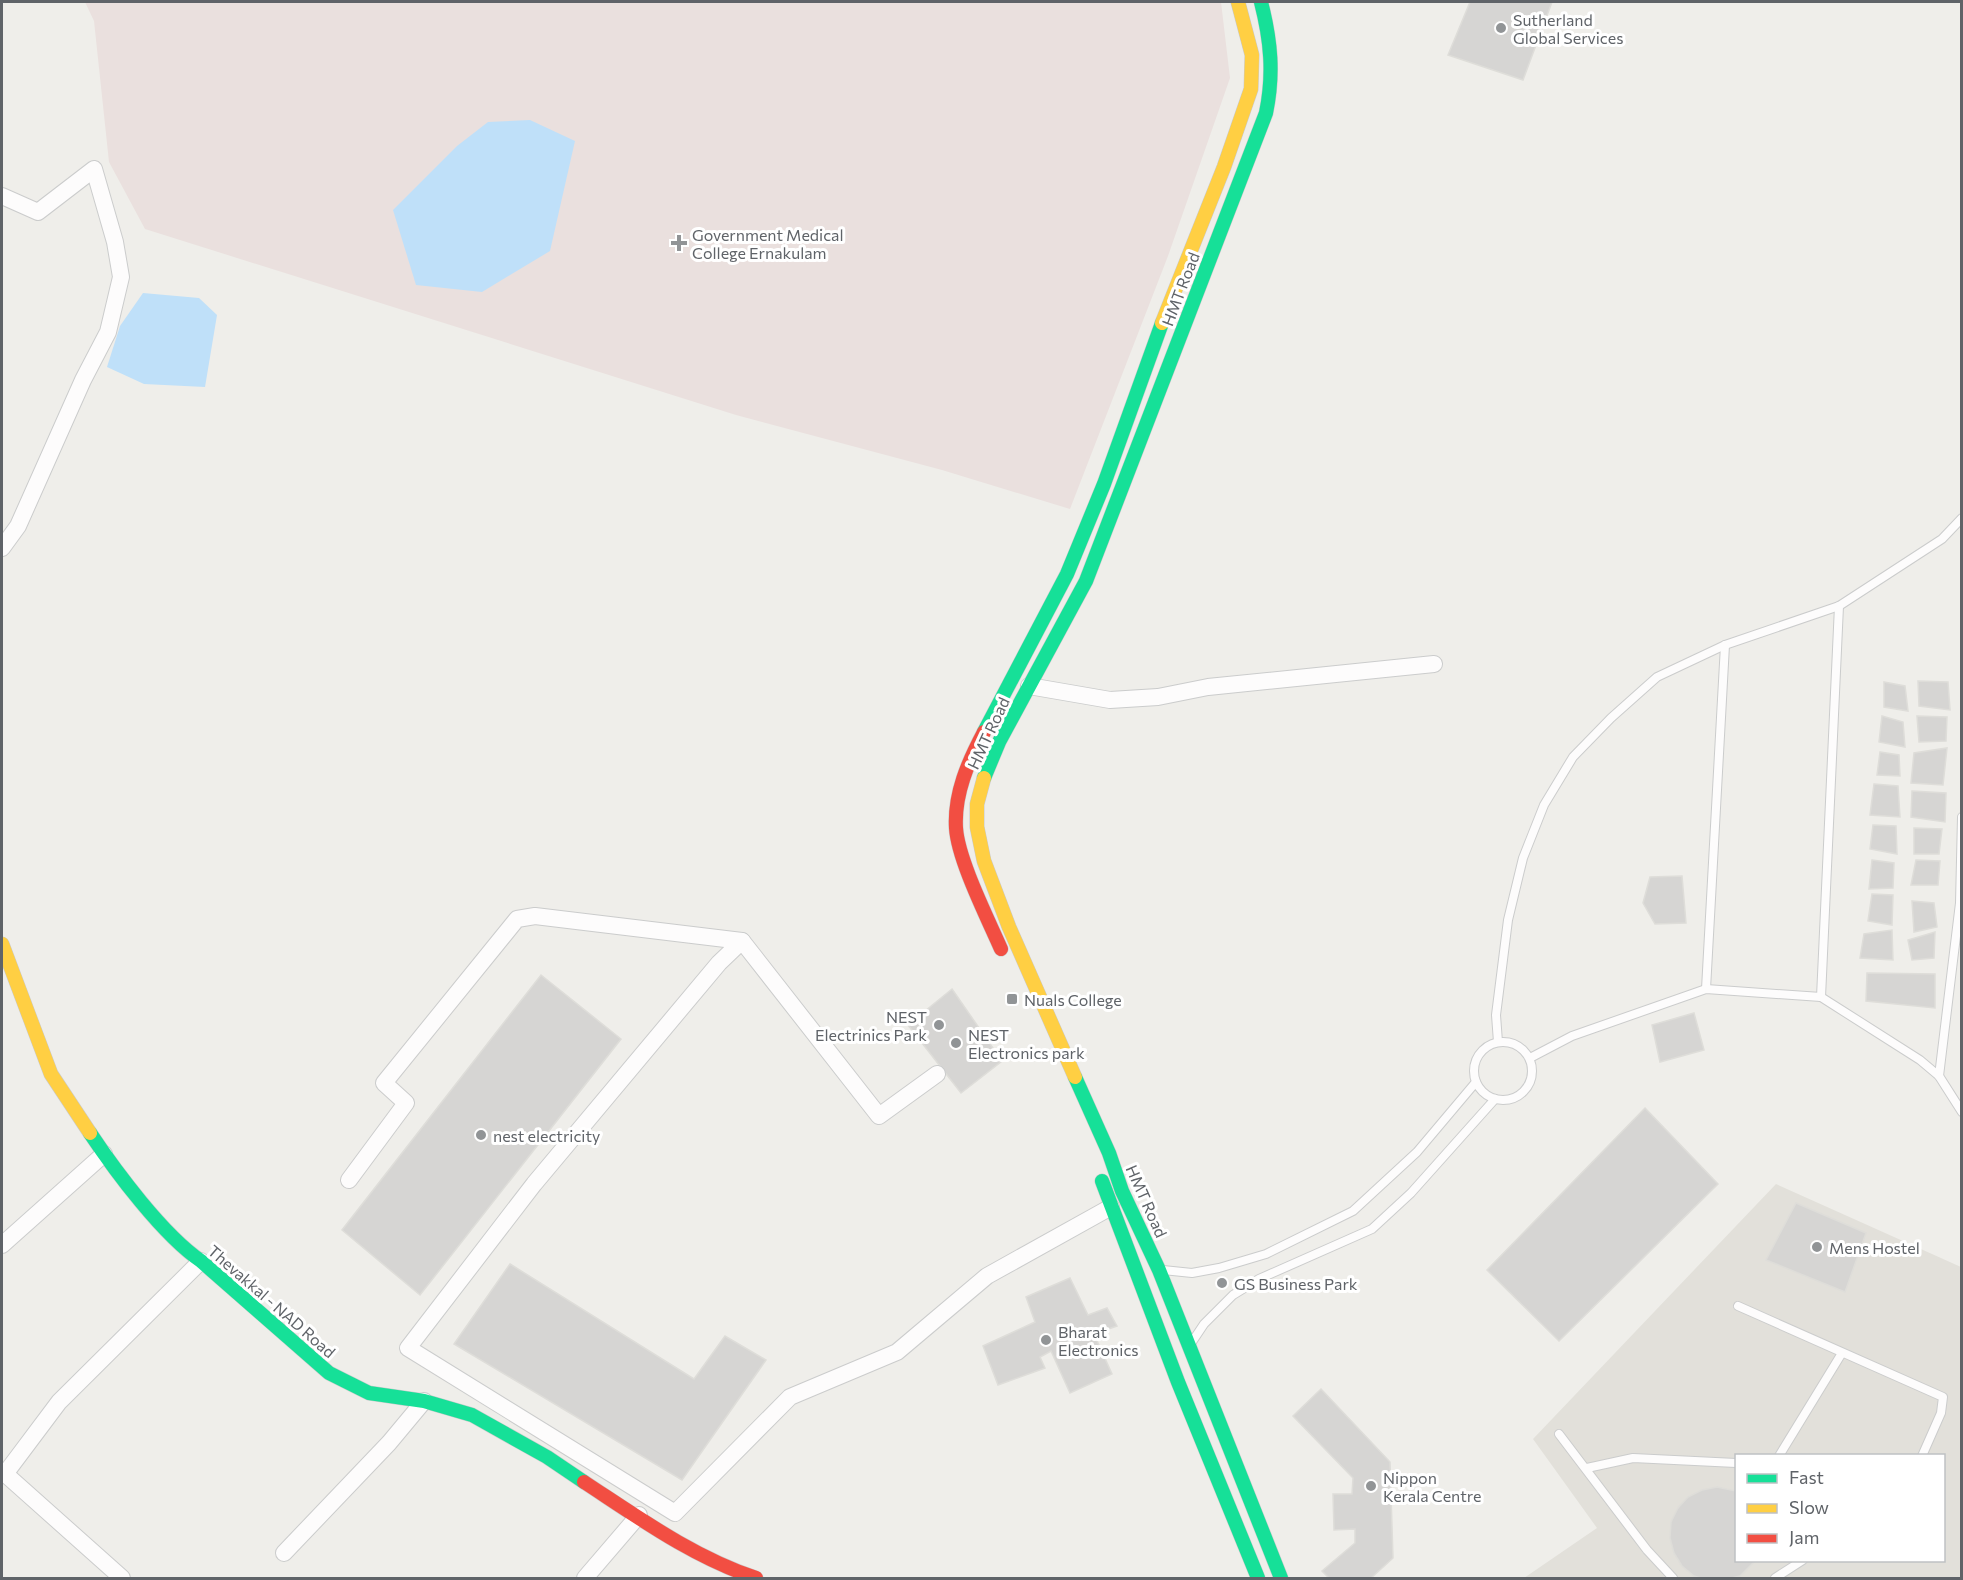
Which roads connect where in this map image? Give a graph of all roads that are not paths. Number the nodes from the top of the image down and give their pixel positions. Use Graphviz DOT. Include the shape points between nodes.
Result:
graph roads {
  1 [pos="1238,2"];
  2 [pos="1261,2"];
  3 [pos="2,195"];
  4 [pos="1962,518"];
  5 [pos="3,542"];
  6 [pos="1839,606"];
  7 [pos="1725,645"];
  8 [pos="1434,664"];
  9 [pos="1029,686"];
  10 [pos="1962,817"];
  11 [pos="977,827"];
  12 [pos="956,829"];
  13 [pos="742,941"];
  14 [pos="2,944"];
  15 [pos="1007,961"];
  16 [pos="1706,989"];
  17 [pos="1821,997"];
  18 [pos="1498,1042"];
  19 [pos="1530,1058"];
  20 [pos="938,1074"];
  21 [pos="1939,1076"];
  22 [pos="1476,1082"];
  23 [pos="1064,1089"];
  24 [pos="1495,1099"];
  25 [pos="1962,1112"];
  26 [pos="1079,1120"];
  27 [pos="105,1154"];
  28 [pos="1095,1164"];
  29 [pos="348,1180"];
  30 [pos="1112,1207"];
  31 [pos="2,1245"];
  32 [pos="201,1261"];
  33 [pos="1159,1270"];
  34 [pos="1738,1306"];
  35 [pos="1190,1347"];
  36 [pos="1842,1353"];
  37 [pos="424,1401"];
  38 [pos="1559,1434"];
  39 [pos="1780,1454"];
  40 [pos="1922,1454"];
  41 [pos="1735,1463"];
  42 [pos="1587,1468"];
  43 [pos="3,1472"];
  44 [pos="639,1515"];
  45 [pos="284,1553"];
  46 [pos="1800,1562"];
  47 [pos="122,1578"];
  48 [pos="585,1578"];
  49 [pos="756,1578"];
  50 [pos="1258,1578"];
  51 [pos="1281,1578"];
  52 [pos="1673,1578"];
  53 [pos="1775,1578"];
  1 -- 12 [label="main road, HMT Road" via="1252,55 1251,89 1071,564 969,760 958,796"];
  2 -- 9 [label="main road, HMT Road" via="1273,46 1274,80 1266,113 1086,581"];
  3 -- 5 [label="street" via="38,212 94,169 121,277 108,332 18,526"];
  4 -- 6 [label="lane" via="1941,539"];
  6 -- 7 [label="lane"];
  6 -- 17 [label="lane"];
  7 -- 16 [label="lane"];
  7 -- 18 [label="lane" via="1657,677 1573,757 1544,805 1523,858 1508,920 1497,1015"];
  8 -- 9 [label="street" via="1208,687 1134,699 1110,700"];
  9 -- 11 [label="main road, HMT Road" via="985,774 977,804"];
  10 -- 21 [label="lane" via="1960,903"];
  11 -- 12 [label="main road"];
  11 -- 33 [label="main road, HMT Road" via="984,861 1009,927"];
  12 -- 15 [label="main road, HMT Road" via="978,897"];
  13 -- 20 [label="street" via="879,1116"];
  13 -- 29 [label="street" via="535,916 517,919 384,1083 406,1103"];
  13 -- 30 [label="street" via="719,963 534,1184 408,1348 675,1513 790,1397 897,1352 987,1276"];
  14 -- 27 [label="main road, Thevakkal - NAD Road" via="51,1074"];
  16 -- 17 [label="lane"];
  16 -- 19 [label="lane" via="1572,1035"];
  17 -- 21 [label="lane"];
  18 -- 19 [label="lane" via="1516,1044"];
  18 -- 22 [label="lane" via="1481,1052 1476,1060"];
  19 -- 24 [label="lane" via="1529,1086 1514,1098"];
  21 -- 25 [label="lane"];
  22 -- 24 [label="lane" via="1486,1095"];
  22 -- 33 [label="lane" via="1417,1152 1353,1210 1266,1254 1192,1273"];
  23 -- 26 [label="main road"];
  24 -- 35 [label="lane" via="1411,1193 1372,1229 1259,1279 1233,1295 1204,1324"];
  27 -- 31 [label="street"];
  27 -- 32 [label="main road, Thevakkal - NAD Road" via="182,1247"];
  28 -- 30 [label="main road, HMT Road"];
  30 -- 50 [label="main road, HMT Road"];
  32 -- 37 [label="main road, Thevakkal - NAD Road" via="329,1373 369,1393"];
  32 -- 43 [label="street" via="59,1402"];
  33 -- 35 [label="main road, HMT Road"];
  34 -- 36 [label="lane"];
  35 -- 51 [label="main road, HMT Road"];
  36 -- 39 [label="lane"];
  36 -- 40 [label="lane" via="1943,1396 1941,1413"];
  37 -- 44 [label="main road, Thevakkal - NAD Road" via="472,1415"];
  37 -- 45 [label="street"];
  38 -- 42 [label="lane"];
  41 -- 42 [label="lane" via="1634,1458"];
  42 -- 52 [label="lane" via="1647,1550"];
  43 -- 47 [label="street"];
  44 -- 48 [label="street"];
  44 -- 49 [label="main road, Thevakkal - NAD Road" via="669,1538"];
  46 -- 53 [label="lane"];
}
